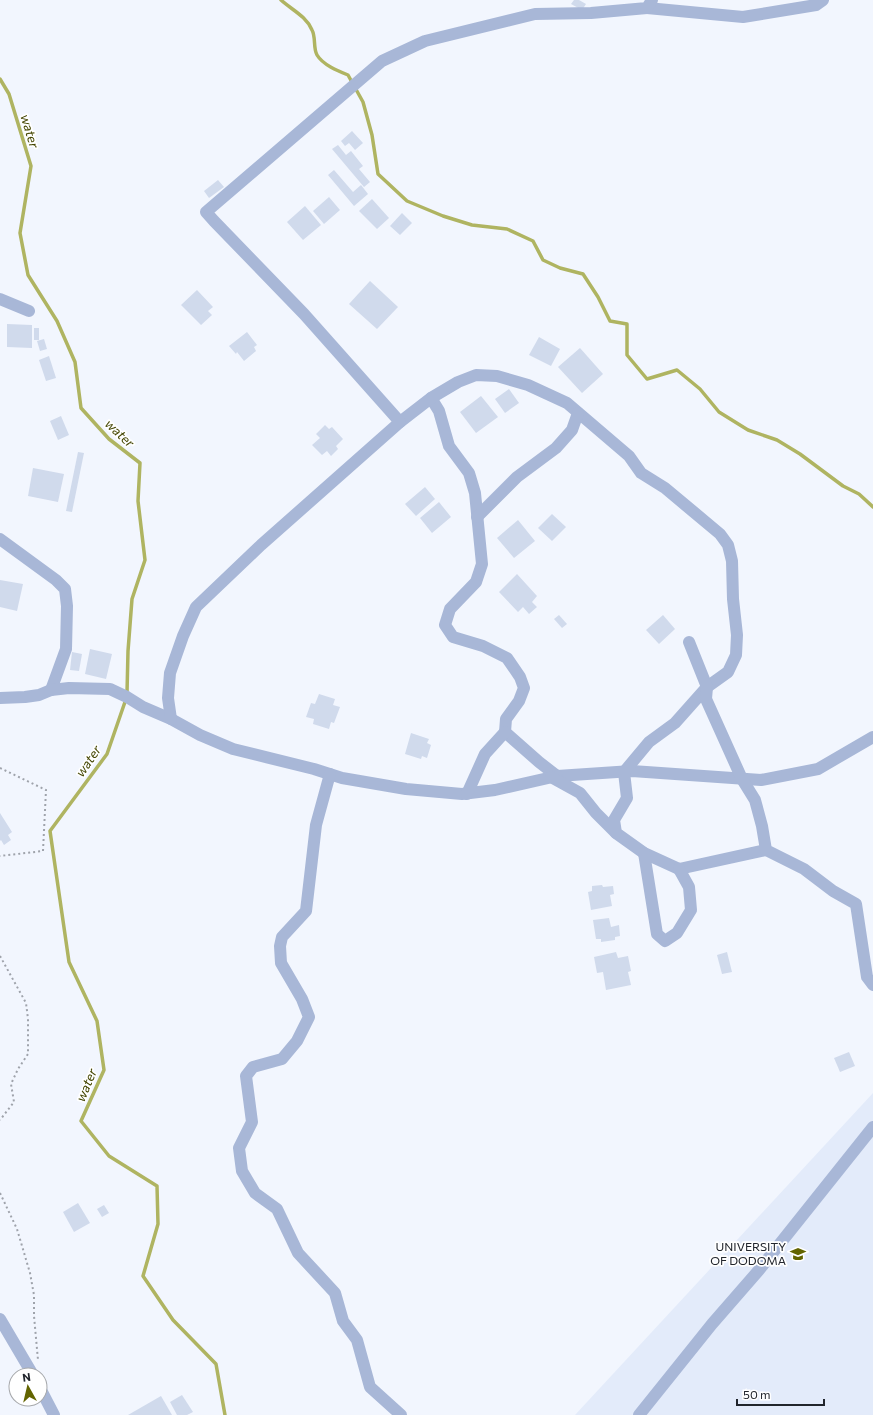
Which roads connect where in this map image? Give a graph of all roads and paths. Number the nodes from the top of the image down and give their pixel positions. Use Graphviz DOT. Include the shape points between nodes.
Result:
graph roads {
  1 [pos="823,0"];
  2 [pos="649,4"];
  3 [pos="0,299"];
  4 [pos="29,311"];
  5 [pos="431,398"];
  6 [pos="578,413"];
  7 [pos="400,422"];
  8 [pos="477,517"];
  9 [pos="0,539"];
  10 [pos="689,642"];
  11 [pos="707,687"];
  12 [pos="50,690"];
  13 [pos="0,698"];
  14 [pos="171,719"];
  15 [pos="506,732"];
  16 [pos="873,737"];
  17 [pos="0,768"];
  18 [pos="624,772"];
  19 [pos="330,774"];
  20 [pos="554,776"];
  21 [pos="742,779"];
  22 [pos="467,794"];
  23 [pos="616,833"];
  24 [pos="766,850"];
  25 [pos="644,853"];
  26 [pos="0,856"];
  27 [pos="708,863"];
  28 [pos="679,869"];
  29 [pos="689,887"];
  30 [pos="0,956"];
  31 [pos="873,985"];
  32 [pos="0,1120"];
  33 [pos="873,1127"];
  34 [pos="0,1193"];
  35 [pos="0,1319"];
  36 [pos="38,1360"];
  37 [pos="28,1367"];
  38 [pos="48,1403"];
  39 [pos="54,1415"];
  40 [pos="401,1415"];
  41 [pos="640,1415"];
  1 -- 2 [label="street" via="816,5 743,18"];
  2 -- 7 [label="street" via="591,13 536,14 425,41 382,61 206,212 304,314"];
  3 -- 4 [label="street"];
  5 -- 6 [label="street" via="458,382 476,376 497,376 528,385 567,403"];
  5 -- 7 [label="street"];
  5 -- 8 [label="street" via="439,411 450,446 469,473 475,493"];
  6 -- 8 [label="street" via="572,430 556,448 516,477"];
  6 -- 11 [label="street" via="629,456 641,472 665,488 720,534 728,545 732,561 736,655 728,672"];
  7 -- 14 [label="street" via="261,544 196,607 170,673 168,698"];
  8 -- 15 [label="street" via="482,564 476,582 450,609 445,625 453,637 483,646 507,658 520,677 524,688 519,701 506,719"];
  9 -- 12 [label="street" via="56,580 65,590 66,650"];
  10 -- 11 [label="street"];
  11 -- 18 [label="street" via="675,723 649,742"];
  11 -- 21 [label="street" via="706,699"];
  12 -- 13 [label="street" via="39,695"];
  12 -- 14 [label="street" via="110,688"];
  14 -- 19 [label="street" via="234,749"];
  15 -- 20 [label="street"];
  15 -- 22 [label="street" via="485,754"];
  16 -- 21 [label="street" via="818,769 761,780"];
  17 -- 26 [label="path" via="46,790 43,851"];
  18 -- 20 [label="street"];
  18 -- 21 [label="street"];
  18 -- 23 [label="street" via="627,798 614,820"];
  19 -- 22 [label="street" via="350,780 412,790"];
  19 -- 40 [label="street" via="316,825 306,911 282,937 280,946 281,963 302,999 309,1017 297,1041 282,1059 254,1067 246,1076 252,1122 239,1148 242,1172 255,1193 277,1209 298,1253 335,1292 343,1321 357,1340 370,1387"];
  20 -- 22 [label="street"];
  20 -- 23 [label="street" via="580,793"];
  21 -- 24 [label="street" via="755,800"];
  23 -- 25 [label="street"];
  24 -- 27 [label="street"];
  24 -- 31 [label="street" via="804,869 833,891 856,904 867,977"];
  25 -- 28 [label="street"];
  25 -- 29 [label="street" via="656,934 665,941 677,933 691,910"];
  27 -- 28 [label="street"];
  27 -- 29 [label="street" via="695,876"];
  28 -- 29 [label="street"];
  30 -- 32 [label="path" via="26,1003 29,1043 28,1054 11,1084 14,1102"];
  33 -- 41 [label="street"];
  34 -- 36 [label="path" via="17,1229 30,1273"];
  35 -- 37 [label="street"];
  38 -- 39 [label="street"];
}
